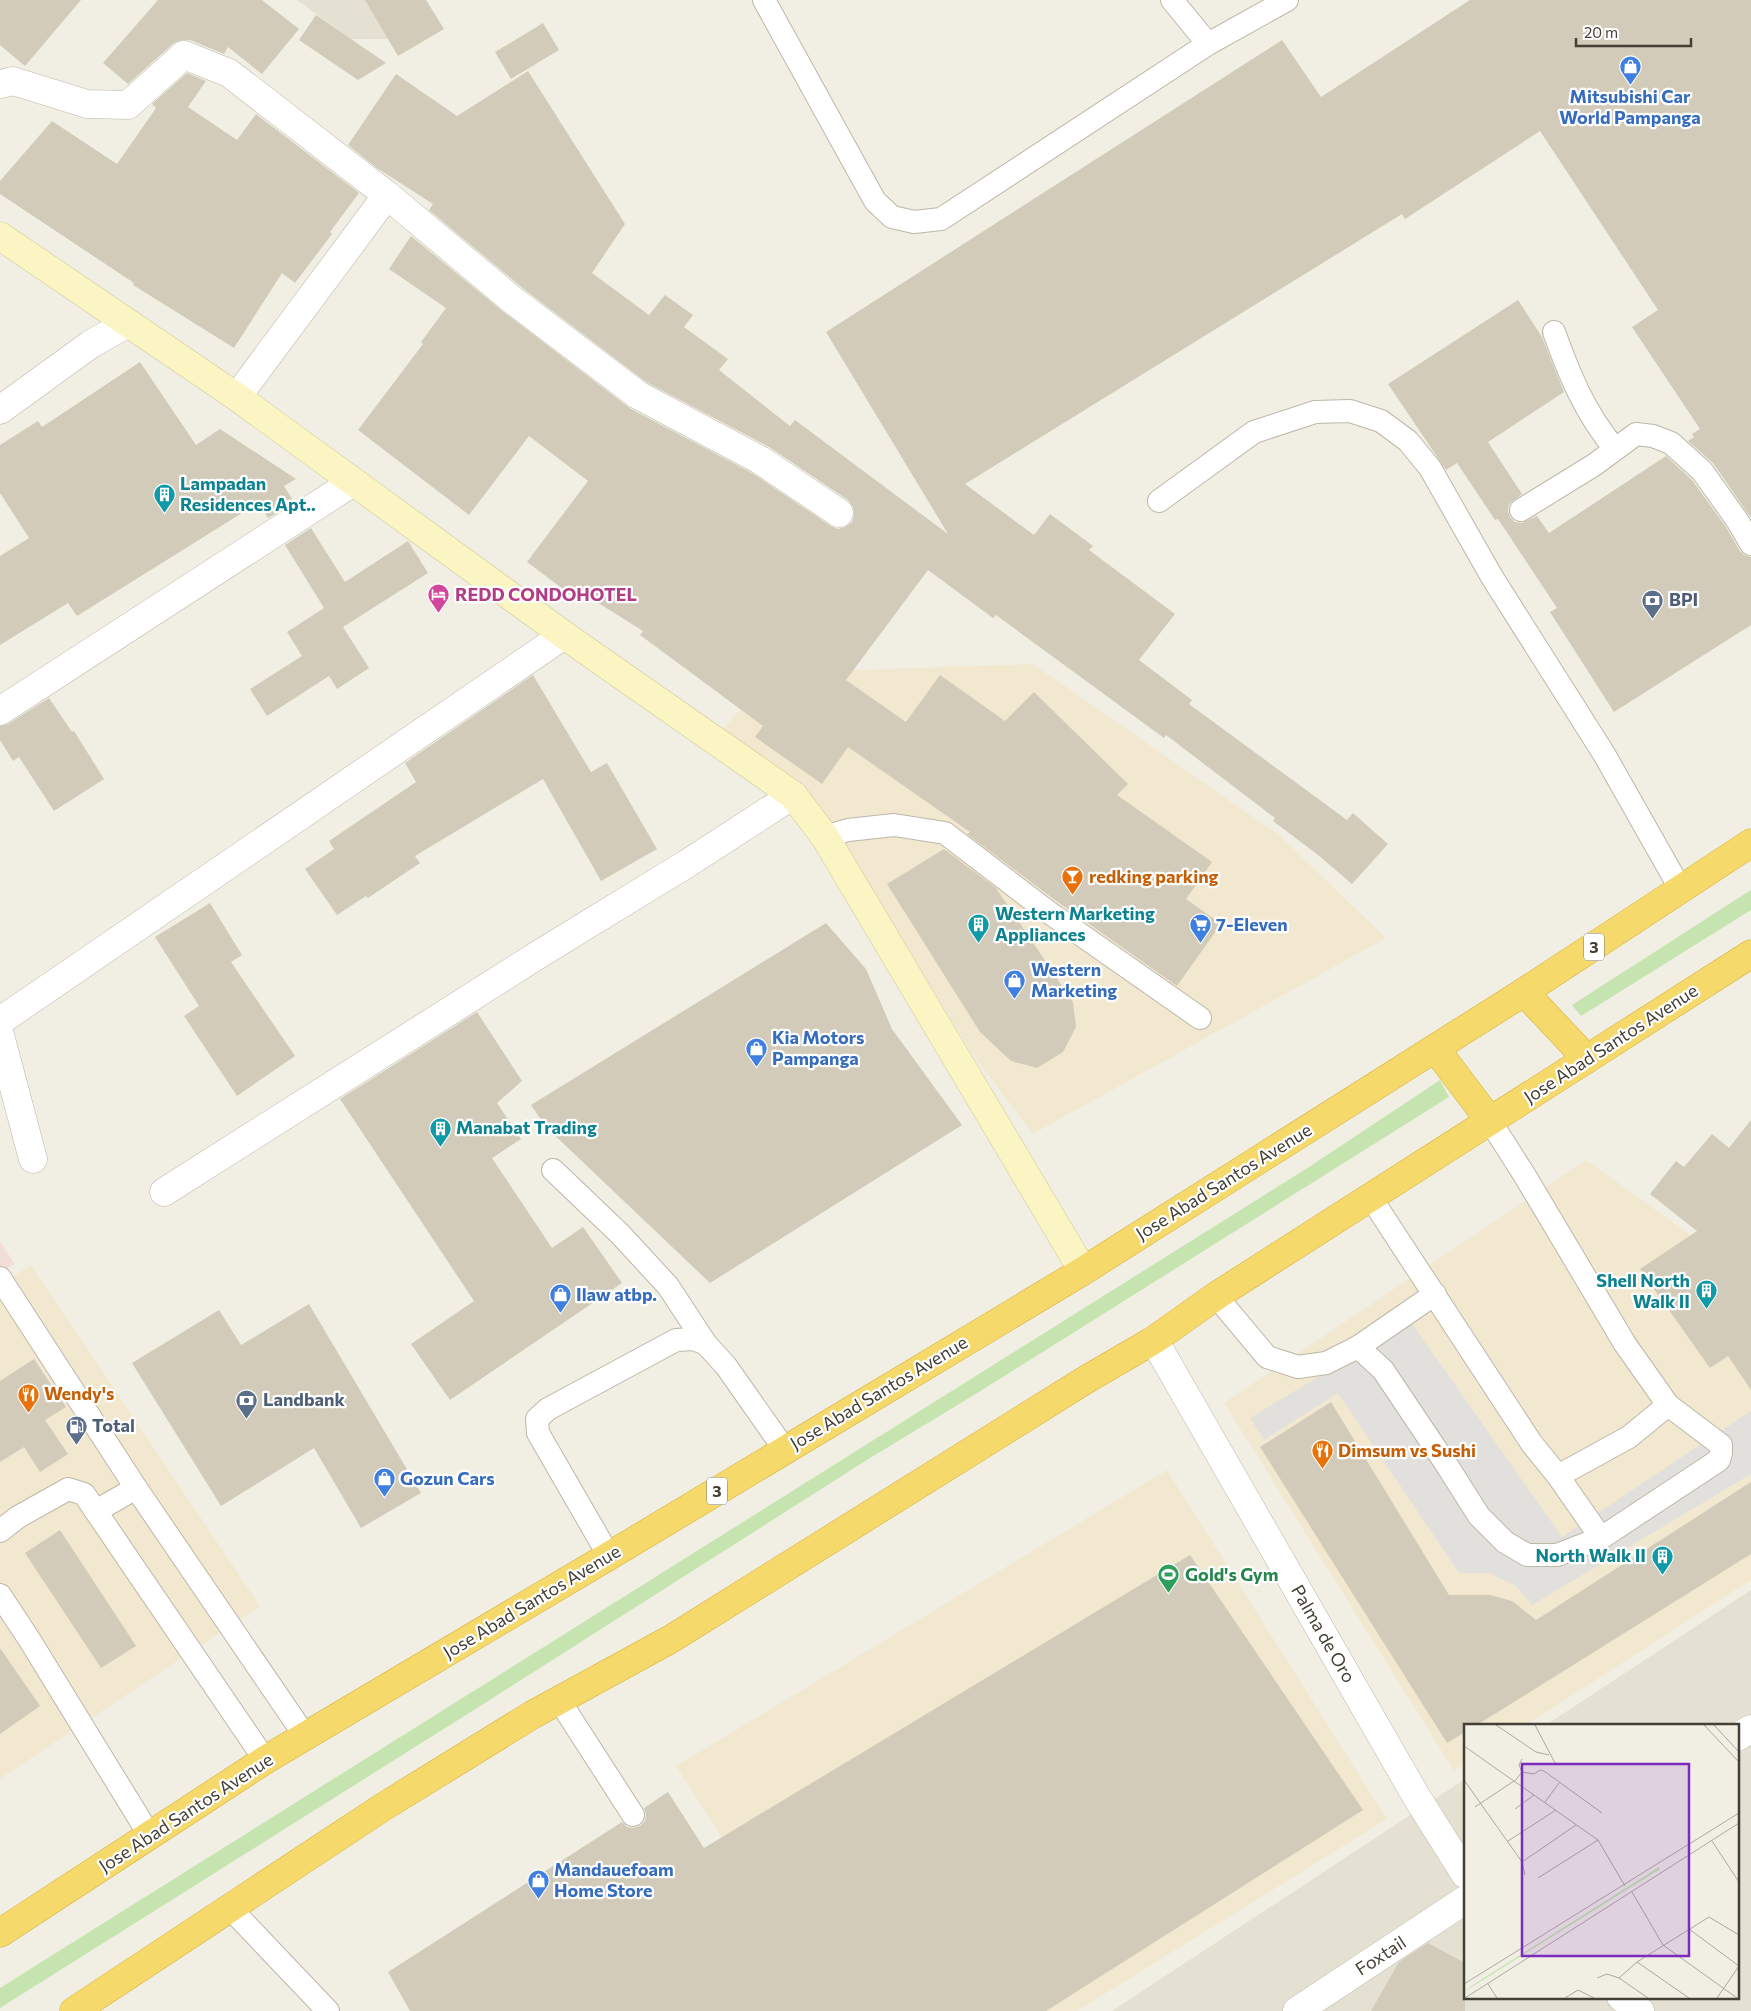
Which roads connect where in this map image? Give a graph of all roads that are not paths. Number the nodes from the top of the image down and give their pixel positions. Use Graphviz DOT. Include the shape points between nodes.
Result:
graph roads {
  1 [pos="764,0"];
  2 [pos="1172,0"];
  3 [pos="1287,0"];
  4 [pos="1208,44"];
  5 [pos="0,84"];
  6 [pos="387,195"];
  7 [pos="0,236"];
  8 [pos="128,323"];
  9 [pos="1554,332"];
  10 [pos="237,397"];
  11 [pos="0,410"];
  12 [pos="1615,449"];
  13 [pos="353,482"];
  14 [pos="1159,501"];
  15 [pos="1521,510"];
  16 [pos="838,513"];
  17 [pos="1751,544"];
  18 [pos="564,634"];
  19 [pos="0,711"];
  20 [pos="793,795"];
  21 [pos="825,837"];
  22 [pos="1751,843"];
  23 [pos="1681,890"];
  24 [pos="1751,954"];
  25 [pos="1524,992"];
  26 [pos="1200,1018"];
  27 [pos="0,1021"];
  28 [pos="0,1035"];
  29 [pos="1435,1048"];
  30 [pos="1587,1059"];
  31 [pos="1490,1121"];
  32 [pos="33,1159"];
  33 [pos="553,1170"];
  34 [pos="164,1192"];
  35 [pos="1371,1198"];
  36 [pos="1083,1271"];
  37 [pos="0,1278"];
  38 [pos="1435,1294"];
  39 [pos="1216,1296"];
  40 [pos="1154,1340"];
  41 [pos="706,1344"];
  42 [pos="1358,1347"];
  43 [pos="1668,1405"];
  44 [pos="785,1450"];
  45 [pos="1558,1476"];
  46 [pos="136,1488"];
  47 [pos="96,1511"];
  48 [pos="0,1531"];
  49 [pos="1601,1538"];
  50 [pos="609,1556"];
  51 [pos="0,1595"];
  52 [pos="559,1700"];
  53 [pos="1751,1729"];
  54 [pos="305,1736"];
  55 [pos="1738,1736"];
  56 [pos="265,1760"];
  57 [pos="633,1815"];
  58 [pos="150,1836"];
  59 [pos="1464,1872"];
  60 [pos="1464,1901"];
  61 [pos="230,1908"];
  62 [pos="0,1933"];
  63 [pos="1622,1998"];
  64 [pos="74,2011"];
  65 [pos="328,2011"];
  66 [pos="1297,2011"];
  67 [pos="1640,2011"];
  1 -- 4 [label="lane" via="875,201 892,217 914,222 941,220"];
  2 -- 4 [label="lane"];
  3 -- 4 [label="lane"];
  5 -- 6 [label="street" via="13,81 87,104 128,105 184,55 230,74"];
  6 -- 10 [label="street"];
  6 -- 16 [label="street" via="515,302 638,395 760,460"];
  7 -- 8 [label="main road"];
  8 -- 10 [label="main road"];
  8 -- 11 [label="street" via="91,344"];
  9 -- 12 [label="lane" via="1581,400"];
  10 -- 13 [label="main road"];
  12 -- 15 [label="lane"];
  12 -- 17 [label="lane" via="1636,434 1671,443 1702,471"];
  13 -- 18 [label="main road"];
  13 -- 19 [label="street"];
  14 -- 23 [label="lane" via="1254,432 1315,412 1350,411 1388,426 1408,441 1430,468 1497,584 1604,754"];
  18 -- 20 [label="main road"];
  18 -- 27 [label="street"];
  20 -- 21 [label="main road"];
  20 -- 34 [label="street"];
  21 -- 26 [label="lane" via="848,830 894,824 945,834 1061,921"];
  21 -- 36 [label="main road"];
  22 -- 23 [label="highway, Jose Abad Santos Avenue / 3"];
  23 -- 25 [label="highway, Jose Abad Santos Avenue / 3"];
  24 -- 30 [label="highway, Jose Abad Santos Avenue"];
  25 -- 29 [label="highway, Jose Abad Santos Avenue / 3"];
  25 -- 30 [label="highway"];
  28 -- 32 [label="street"];
  29 -- 31 [label="highway"];
  29 -- 36 [label="highway, Jose Abad Santos Avenue / 3"];
  30 -- 31 [label="highway, Jose Abad Santos Avenue"];
  31 -- 35 [label="highway, Jose Abad Santos Avenue"];
  31 -- 43 [label="lane" via="1625,1344"];
  33 -- 41 [label="lane" via="620,1234 668,1286"];
  35 -- 38 [label="lane"];
  35 -- 39 [label="highway, Jose Abad Santos Avenue"];
  36 -- 44 [label="highway, Jose Abad Santos Avenue / 3"];
  37 -- 46 [label="lane"];
  38 -- 42 [label="lane"];
  38 -- 45 [label="lane" via="1532,1444"];
  39 -- 40 [label="highway, Jose Abad Santos Avenue"];
  39 -- 42 [label="lane" via="1267,1357 1298,1367 1326,1363"];
  40 -- 52 [label="highway, Jose Abad Santos Avenue" via="671,1639"];
  40 -- 59 [label="street, Palma de Oro" via="1416,1796"];
  41 -- 44 [label="lane" via="726,1366"];
  41 -- 50 [label="lane" via="694,1339 676,1340 548,1409 537,1419 538,1433"];
  42 -- 49 [label="lane" via="1382,1370 1479,1516 1505,1542 1527,1555 1557,1555"];
  43 -- 45 [label="lane" via="1629,1437"];
  43 -- 49 [label="lane" via="1721,1445 1719,1460"];
  44 -- 50 [label="highway, Jose Abad Santos Avenue / 3"];
  45 -- 49 [label="lane"];
  46 -- 47 [label="lane"];
  46 -- 54 [label="lane"];
  47 -- 48 [label="lane" via="84,1494 68,1489"];
  47 -- 56 [label="lane"];
  50 -- 54 [label="highway, Jose Abad Santos Avenue / 3"];
  51 -- 58 [label="lane"];
  52 -- 57 [label="lane"];
  52 -- 61 [label="highway, Jose Abad Santos Avenue" via="382,1807"];
  53 -- 55 [label="street"];
  54 -- 56 [label="highway, Jose Abad Santos Avenue / 3"];
  56 -- 58 [label="highway, Jose Abad Santos Avenue / 3"];
  58 -- 62 [label="highway, Jose Abad Santos Avenue / 3"];
  60 -- 66 [label="street, Foxtail"];
  61 -- 64 [label="highway, Jose Abad Santos Avenue"];
  61 -- 65 [label="lane"];
  63 -- 67 [label="street"];
}
